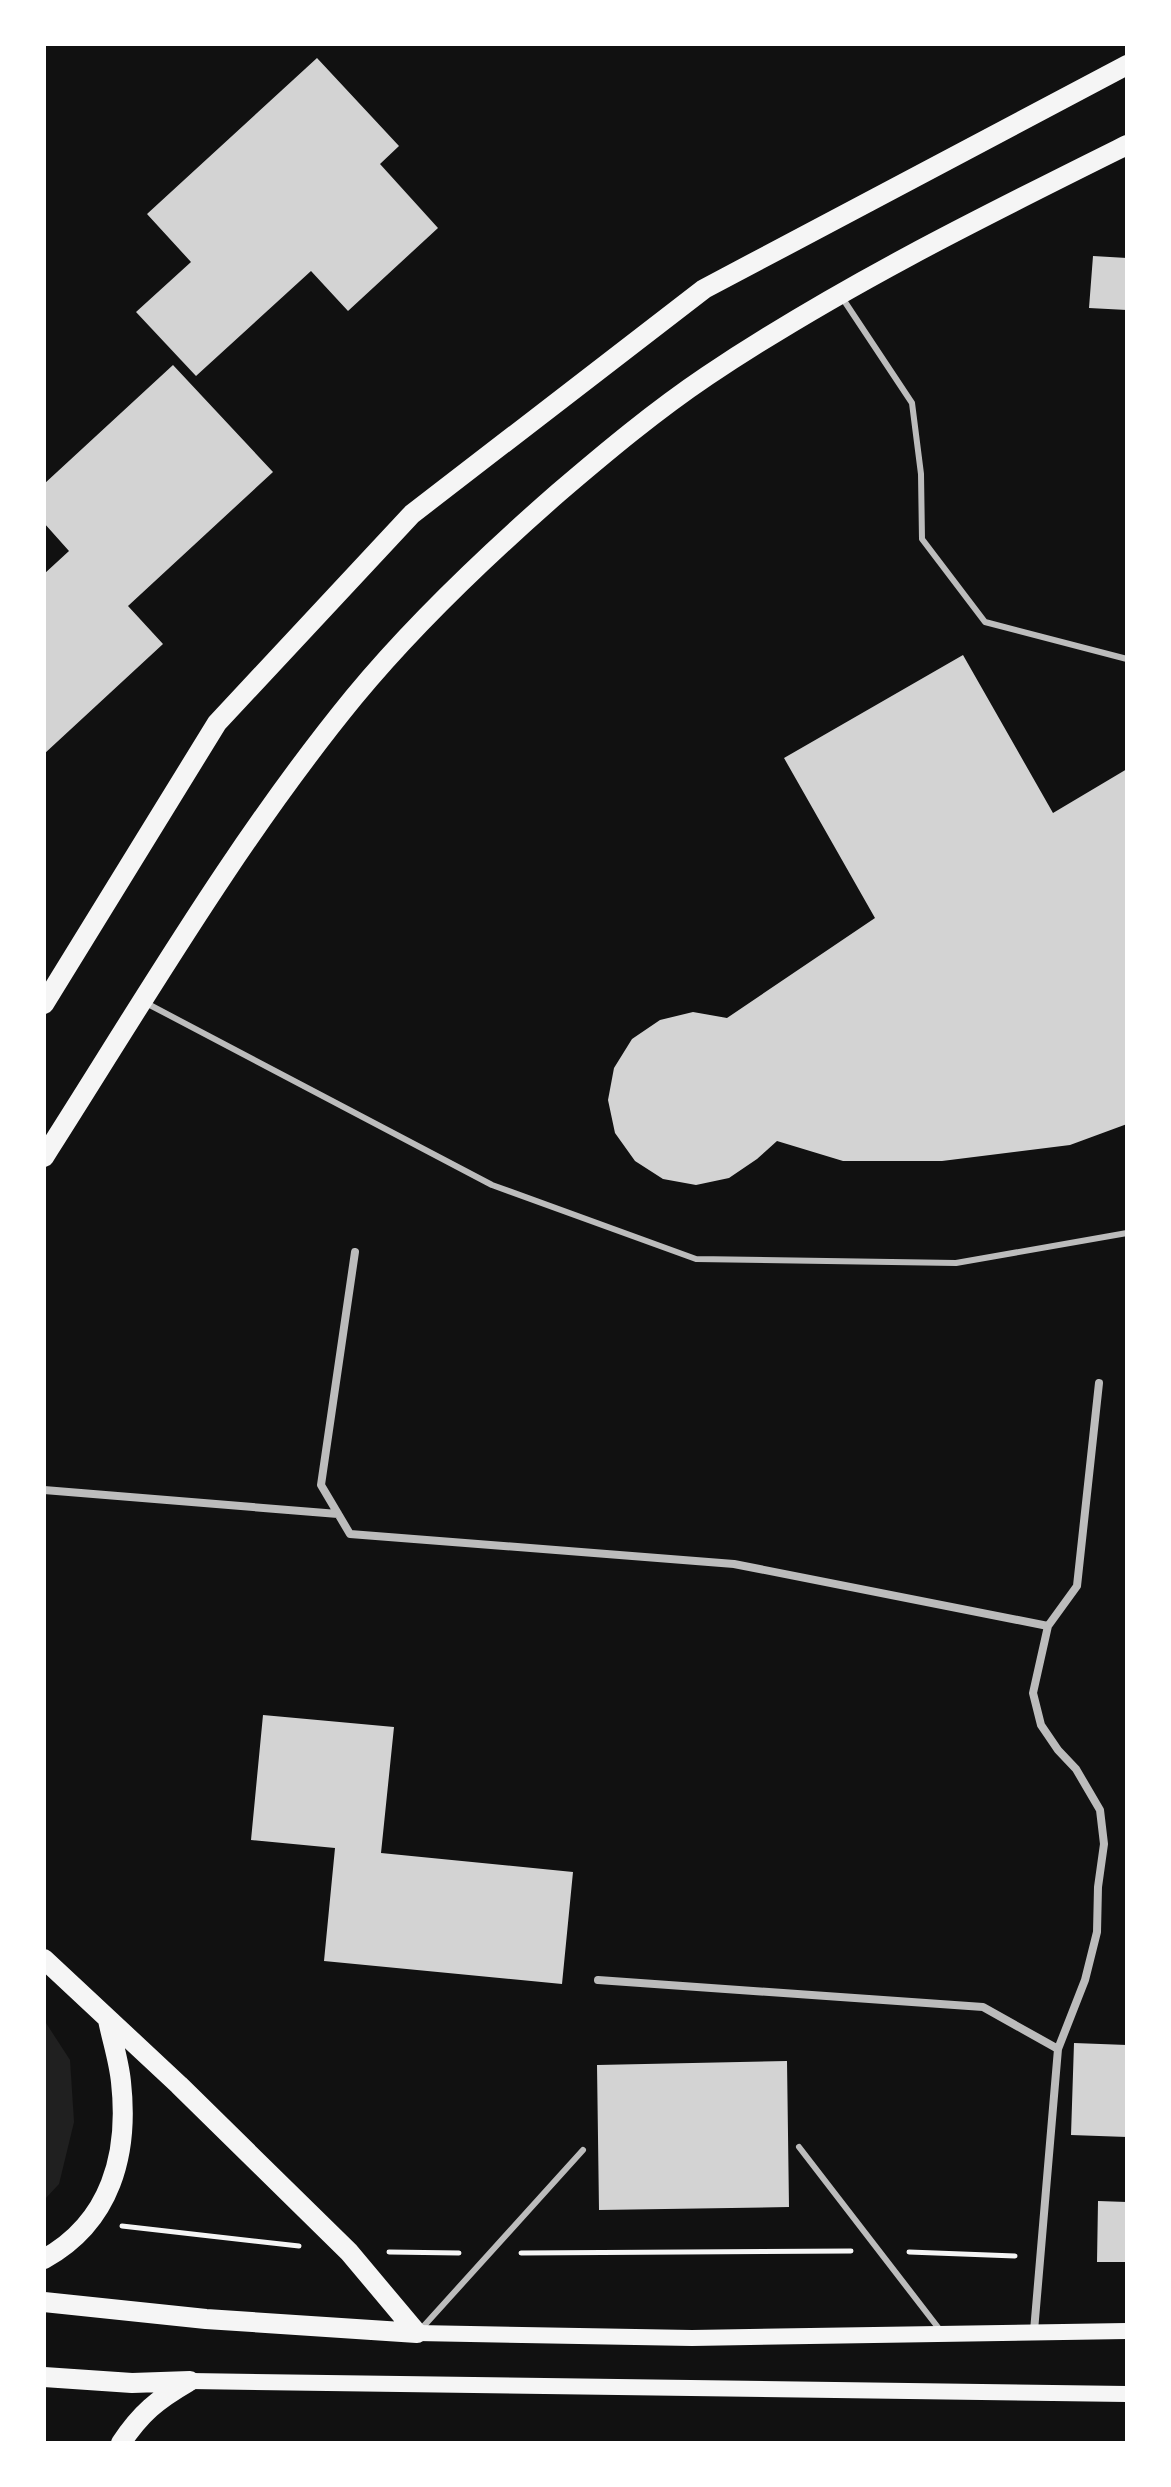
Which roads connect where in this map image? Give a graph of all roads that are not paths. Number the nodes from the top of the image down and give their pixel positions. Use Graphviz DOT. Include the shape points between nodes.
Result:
graph roads {
  1 [pos="1127,65"];
  2 [pos="1127,145"];
  3 [pos="840,296"];
  4 [pos="1127,659"];
  5 [pos="143,1001"];
  6 [pos="44,1004"];
  7 [pos="44,1157"];
  8 [pos="1127,1233"];
  9 [pos="355,1252"];
  10 [pos="1099,1383"];
  11 [pos="44,1490"];
  12 [pos="338,1514"];
  13 [pos="1048,1626"];
  14 [pos="44,1959"];
  15 [pos="598,1980"];
  16 [pos="108,2020"];
  17 [pos="1058,2049"];
  18 [pos="799,2147"];
  19 [pos="583,2150"];
  20 [pos="44,2259"];
  21 [pos="44,2302"];
  22 [pos="1034,2331"];
  23 [pos="1127,2331"];
  24 [pos="417,2333"];
  25 [pos="942,2333"];
  26 [pos="44,2377"];
  27 [pos="190,2381"];
  28 [pos="1127,2394"];
  29 [pos="121,2443"];
  1 -- 6 [label="main road" via="704,289 412,514 217,723"];
  2 -- 3 [label="main road" via="946,235"];
  3 -- 4 [label="lane" via="912,403 922,539 985,622"];
  3 -- 5 [label="main road" via="704,378 615,444 493,550 354,697 222,876"];
  5 -- 7 [label="main road"];
  5 -- 8 [label="lane" via="492,1185 696,1259 956,1263"];
  9 -- 12 [label="street" via="321,1485"];
  10 -- 13 [label="street" via="1077,1586"];
  11 -- 12 [label="street"];
  12 -- 13 [label="street" via="350,1534 734,1564"];
  13 -- 17 [label="street" via="1033,1693 1041,1725 1100,1810 1104,1844 1097,1932"];
  14 -- 16 [label="main road"];
  15 -- 17 [label="street" via="983,2007"];
  16 -- 20 [label="main road" via="121,2079 121,2153 111,2187 89,2222"];
  16 -- 24 [label="main road" via="349,2252"];
  17 -- 22 [label="street"];
  18 -- 25 [label="lane"];
  19 -- 24 [label="lane"];
  21 -- 24 [label="main road"];
  22 -- 23 [label="main road"];
  22 -- 25 [label="main road"];
  24 -- 25 [label="main road" via="692,2338"];
  26 -- 27 [label="main road"];
  27 -- 28 [label="main road"];
  27 -- 29 [label="main road" via="150,2407"];
}
